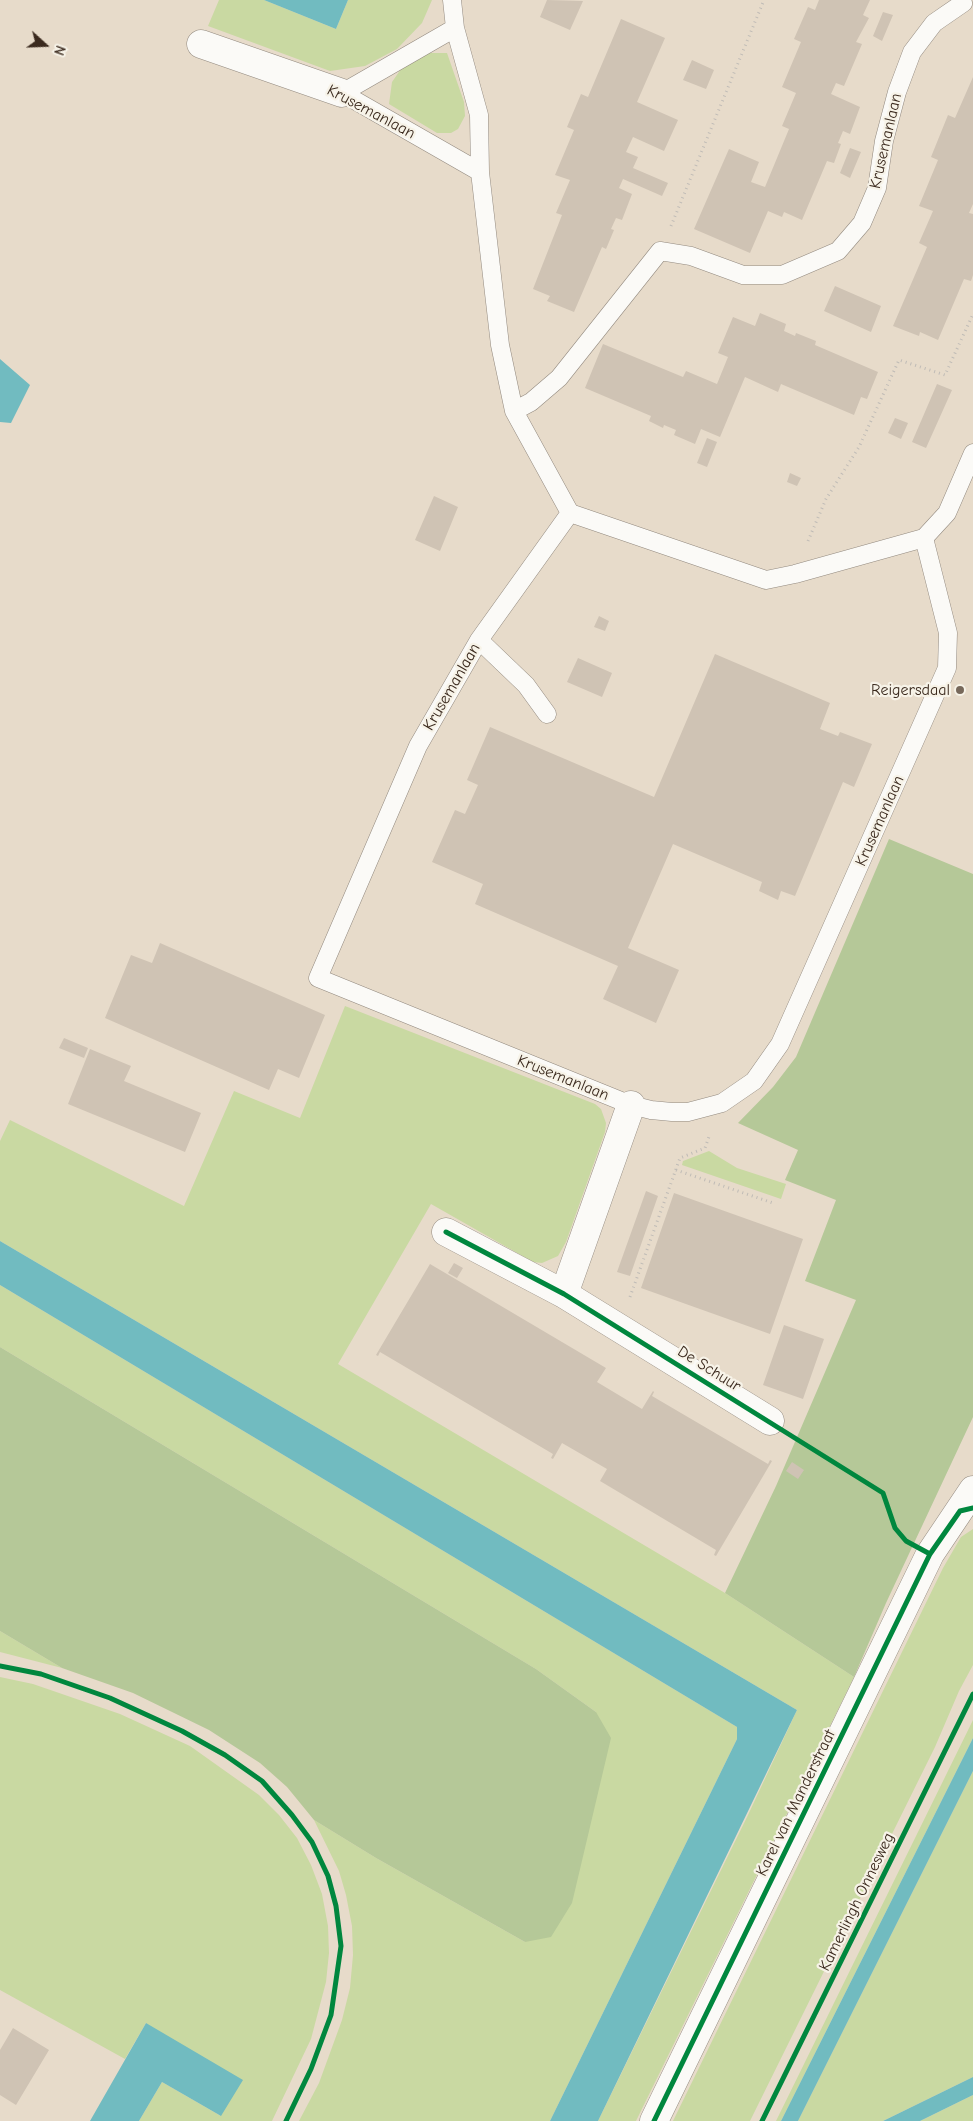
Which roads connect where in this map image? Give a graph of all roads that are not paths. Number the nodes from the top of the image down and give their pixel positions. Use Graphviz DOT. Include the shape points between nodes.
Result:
graph roads {
  1 [pos="452,0"];
  2 [pos="962,0"];
  3 [pos="455,28"];
  4 [pos="200,44"];
  5 [pos="342,93"];
  6 [pos="480,172"];
  7 [pos="514,411"];
  8 [pos="973,453"];
  9 [pos="570,513"];
  10 [pos="924,538"];
  11 [pos="479,640"];
  12 [pos="547,714"];
  13 [pos="630,1106"];
  14 [pos="446,1232"];
  15 [pos="564,1294"];
  16 [pos="770,1421"];
  17 [pos="969,1503"];
  18 [pos="654,2121"];
  1 -- 3 [label="lane"];
  2 -- 7 [label="lane, Krusemanlaan" via="963,4 934,23 912,52 884,141 877,188 862,222 838,251 782,275 743,275 691,256 660,251 559,378 531,402"];
  3 -- 5 [label="lane"];
  3 -- 6 [label="lane" via="479,115"];
  4 -- 5 [label="street, Krusemanlaan"];
  5 -- 6 [label="lane, Krusemanlaan"];
  6 -- 7 [label="lane" via="500,345"];
  7 -- 9 [label="lane"];
  8 -- 10 [label="lane" via="947,513"];
  9 -- 10 [label="lane" via="766,580"];
  9 -- 11 [label="lane, Krusemanlaan"];
  10 -- 13 [label="lane, Krusemanlaan" via="948,633 947,668 780,1044 754,1081 722,1103 688,1112"];
  11 -- 12 [label="lane" via="526,685"];
  11 -- 13 [label="lane, Krusemanlaan" via="418,746 318,978"];
  13 -- 15 [label="street"];
  14 -- 15 [label="street, De Schuur"];
  15 -- 16 [label="street, De Schuur"];
  17 -- 18 [label="street, Karel van Manderstraat" via="930,1554"];
}
